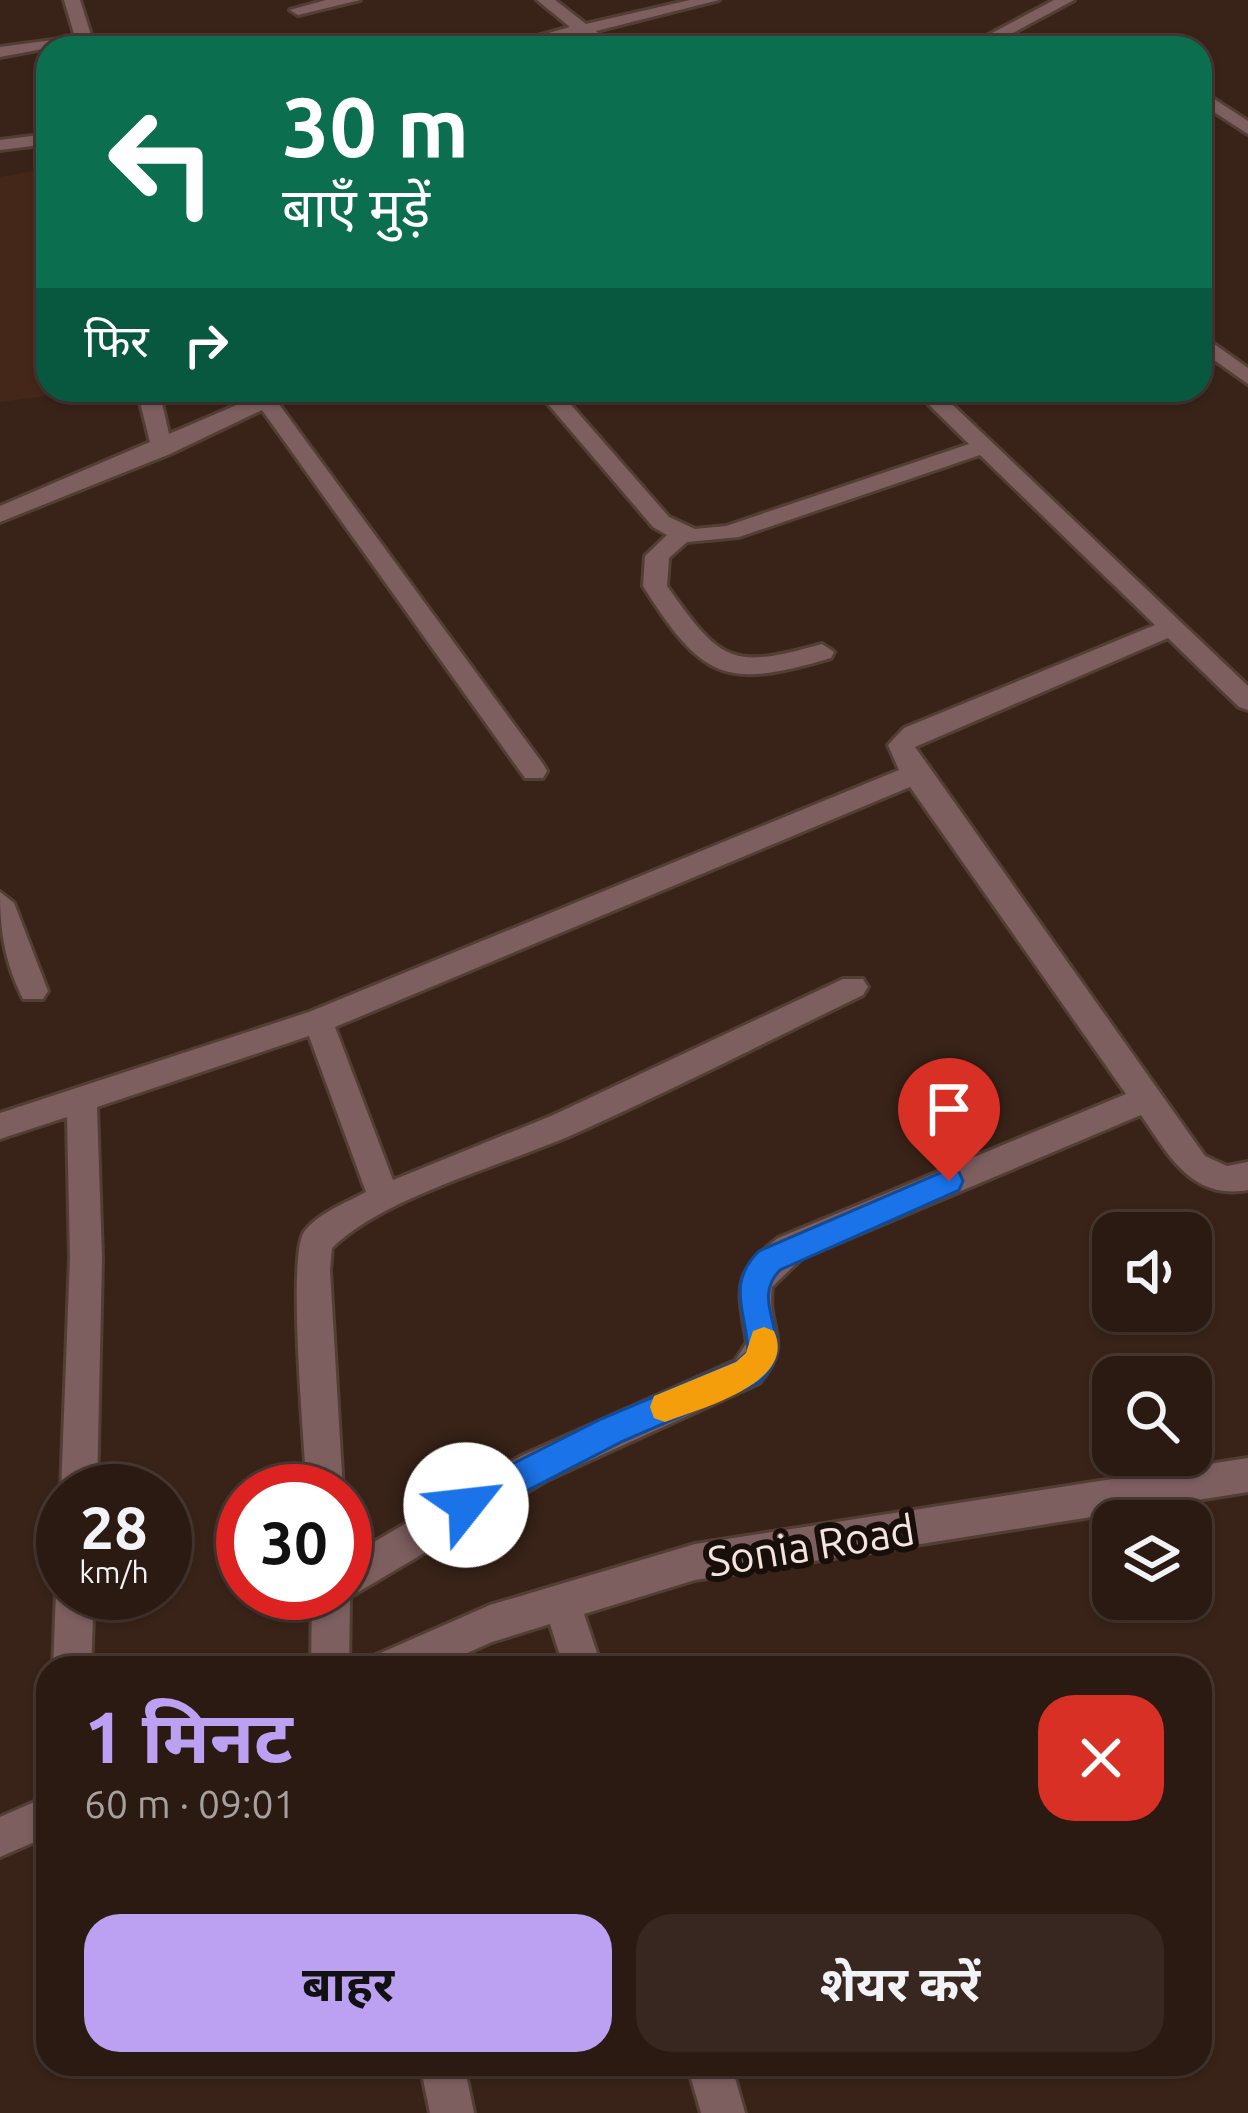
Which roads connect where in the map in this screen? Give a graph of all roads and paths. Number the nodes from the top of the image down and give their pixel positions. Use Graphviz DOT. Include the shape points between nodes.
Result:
graph roads {
  1 [pos="72,0"];
  2 [pos="352,0"];
  3 [pos="545,0"];
  4 [pos="710,0"];
  5 [pos="1066,0"];
  6 [pos="298,10"];
  7 [pos="583,29"];
  8 [pos="83,36"];
  9 [pos="553,36"];
  10 [pos="592,36"];
  11 [pos="996,36"];
  12 [pos="36,49"];
  13 [pos="0,52"];
  14 [pos="1212,103"];
  15 [pos="1248,129"];
  16 [pos="36,140"];
  17 [pos="0,145"];
  18 [pos="1248,347"];
  19 [pos="1212,349"];
  20 [pos="1221,356"];
  21 [pos="1248,378"];
  22 [pos="151,402"];
  23 [pos="264,402"];
  24 [pos="267,402"];
  25 [pos="557,402"];
  26 [pos="937,402"];
  27 [pos="983,447"];
  28 [pos="162,449"];
  29 [pos="0,515"];
  30 [pos="680,536"];
  31 [pos="1175,626"];
  32 [pos="822,652"];
  33 [pos="1248,701"];
  34 [pos="534,771"];
  35 [pos="915,774"];
  36 [pos="0,903"];
  37 [pos="853,987"];
  38 [pos="33,991"];
  39 [pos="318,1021"];
  40 [pos="1147,1099"];
  41 [pos="82,1103"];
  42 [pos="0,1126"];
  43 [pos="1248,1176"];
  44 [pos="384,1198"];
  45 [pos="80,1464"];
  46 [pos="325,1464"];
  47 [pos="1248,1475"];
  48 [pos="372,1564"];
  49 [pos="562,1603"];
  50 [pos="74,1620"];
  51 [pos="331,1620"];
  52 [pos="72,1656"];
  53 [pos="330,1656"];
  54 [pos="416,1656"];
  55 [pos="579,1656"];
  56 [pos="36,1821"];
  57 [pos="0,1837"];
  58 [pos="444,2076"];
  59 [pos="712,2076"];
  60 [pos="452,2113"];
  61 [pos="723,2113"];
  1 -- 8 [label="street"];
  2 -- 6 [label="street"];
  3 -- 7 [label="street"];
  4 -- 7 [label="street"];
  5 -- 11 [label="street"];
  7 -- 9 [label="street"];
  7 -- 10 [label="street"];
  12 -- 13 [label="street"];
  14 -- 15 [label="street"];
  16 -- 17 [label="street"];
  18 -- 20 [label="street"];
  19 -- 20 [label="street"];
  20 -- 21 [label="street"];
  22 -- 28 [label="street"];
  23 -- 28 [label="street"];
  24 -- 34 [label="street"];
  25 -- 30 [label="street"];
  26 -- 27 [label="street"];
  27 -- 30 [label="street" via="731,532"];
  27 -- 31 [label="street"];
  28 -- 29 [label="street"];
  30 -- 32 [label="street" via="657,556 655,586 713,659 751,670"];
  31 -- 33 [label="street"];
  31 -- 35 [label="street" via="913,734 901,745"];
  35 -- 39 [label="street"];
  35 -- 40 [label="street"];
  36 -- 38 [label="street"];
  37 -- 44 [label="street" via="562,1125"];
  39 -- 41 [label="street"];
  39 -- 44 [label="street"];
  40 -- 43 [label="street" via="1194,1166 1225,1180"];
  40 -- 48 [label="street" via="790,1247 756,1274 764,1348 747,1372 534,1468"];
  41 -- 42 [label="street"];
  41 -- 45 [label="street"];
  44 -- 46 [label="street" via="316,1242"];
  47 -- 49 [label="street, Sonia Road" via="695,1562"];
  49 -- 54 [label="street, Sonia Road"];
  49 -- 55 [label="street"];
  50 -- 52 [label="street"];
  51 -- 53 [label="street"];
  56 -- 57 [label="street"];
  58 -- 60 [label="street"];
  59 -- 61 [label="street"];
}
